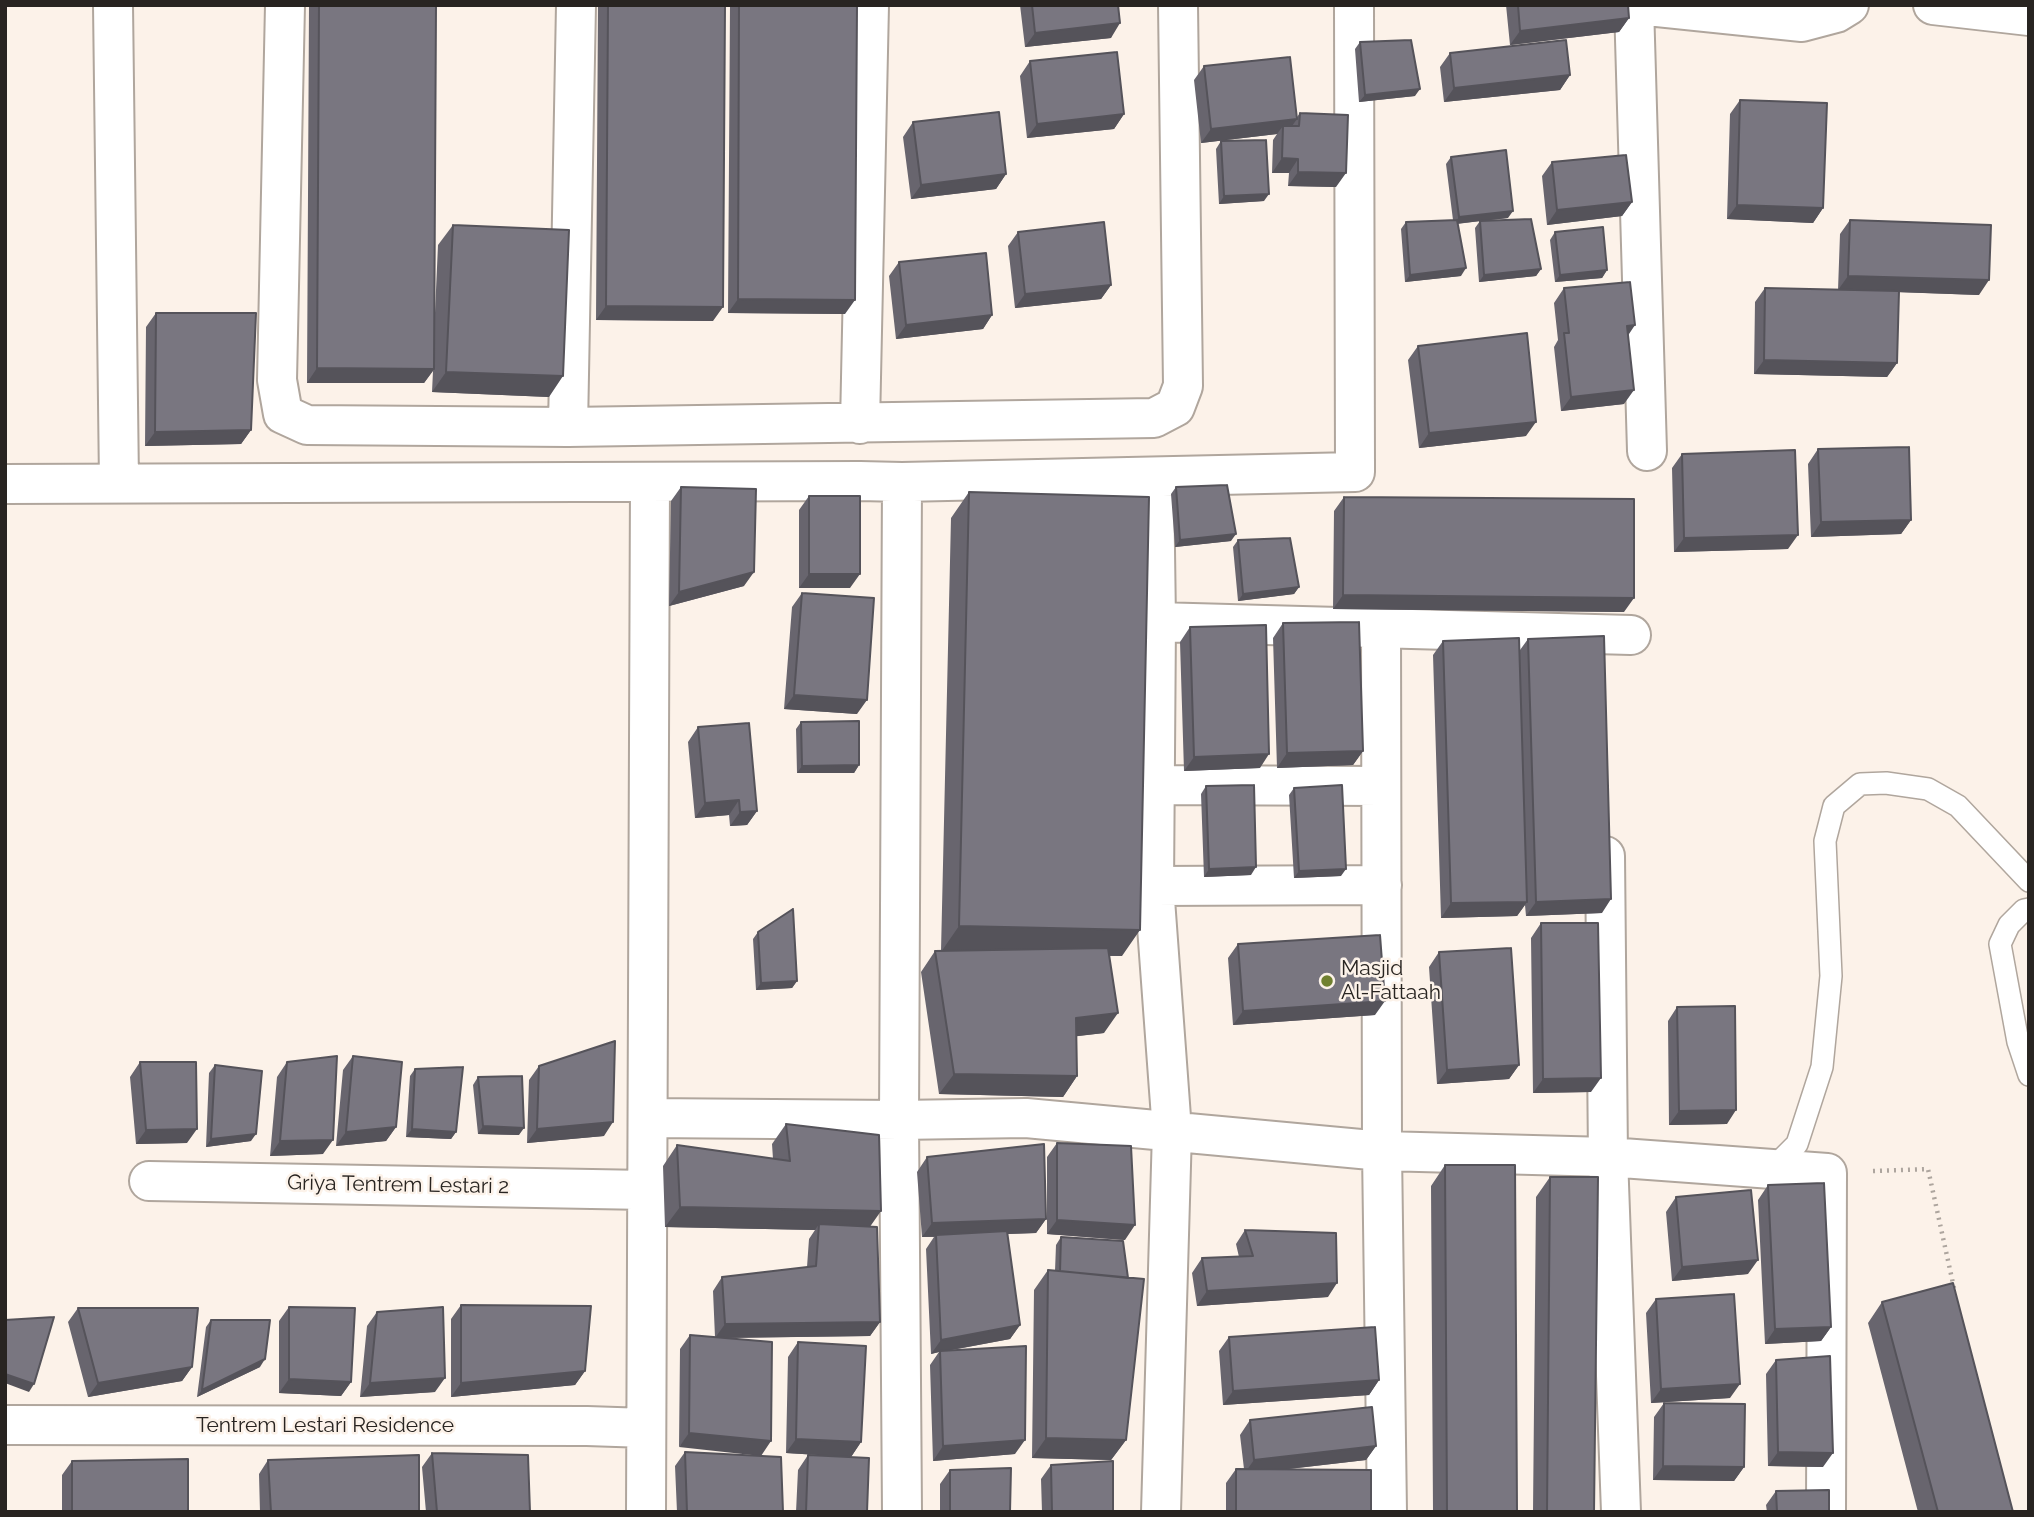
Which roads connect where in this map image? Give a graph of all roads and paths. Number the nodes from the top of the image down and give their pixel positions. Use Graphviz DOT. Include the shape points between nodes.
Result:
graph roads {
  1 [pos="113,5"];
  2 [pos="285,5"];
  3 [pos="576,5"];
  4 [pos="869,5"];
  5 [pos="1178,5"];
  6 [pos="1354,5"];
  7 [pos="1636,5"];
  8 [pos="1849,5"];
  9 [pos="1933,5"];
  10 [pos="2029,16"];
  11 [pos="860,424"];
  12 [pos="568,428"];
  13 [pos="1647,451"];
  14 [pos="1154,477"];
  15 [pos="119,482"];
  16 [pos="650,482"];
  17 [pos="902,482"];
  18 [pos="5,484"];
  19 [pos="1156,622"];
  20 [pos="1381,630"];
  21 [pos="1613,645"];
  22 [pos="1154,785"];
  23 [pos="1381,786"];
  24 [pos="1605,828"];
  25 [pos="2029,881"];
  26 [pos="1382,885"];
  27 [pos="1153,887"];
  28 [pos="2029,909"];
  29 [pos="2029,1075"];
  30 [pos="648,1118"];
  31 [pos="899,1120"];
  32 [pos="1172,1131"];
  33 [pos="1382,1151"];
  34 [pos="1608,1157"];
  35 [pos="1772,1169"];
  36 [pos="1827,1173"];
  37 [pos="149,1181"];
  38 [pos="647,1190"];
  39 [pos="1956,1301"];
  40 [pos="5,1425"];
  41 [pos="646,1428"];
  42 [pos="646,1512"];
  43 [pos="902,1512"];
  44 [pos="1161,1512"];
  45 [pos="1387,1512"];
  46 [pos="1621,1512"];
  47 [pos="1826,1512"];
  1 -- 15 [label="street"];
  2 -- 12 [label="street" via="277,380 283,414 307,425"];
  3 -- 12 [label="street"];
  4 -- 11 [label="street"];
  5 -- 11 [label="street" via="1183,386 1175,407 1154,418"];
  6 -- 14 [label="street" via="1355,472"];
  7 -- 8 [label="street" via="1802,22"];
  7 -- 13 [label="street"];
  9 -- 10 [label="street"];
  11 -- 12 [label="street"];
  14 -- 17 [label="street"];
  14 -- 19 [label="street"];
  15 -- 16 [label="street"];
  15 -- 18 [label="street"];
  16 -- 17 [label="street"];
  16 -- 30 [label="street"];
  17 -- 31 [label="street"];
  19 -- 20 [label="street"];
  19 -- 22 [label="street"];
  20 -- 21 [label="street"];
  20 -- 23 [label="street"];
  22 -- 23 [label="street"];
  22 -- 27 [label="street"];
  23 -- 26 [label="street"];
  24 -- 34 [label="street"];
  25 -- 35 [label="lane" via="1958,806 1928,789 1860,784 1834,806 1825,841 1831,976 1822,1067 1797,1144"];
  26 -- 27 [label="street"];
  26 -- 33 [label="street"];
  27 -- 32 [label="street"];
  28 -- 29 [label="lane" via="2009,925 2000,944 2018,1042"];
  30 -- 31 [label="street"];
  30 -- 38 [label="street"];
  31 -- 32 [label="street" via="1026,1118"];
  31 -- 43 [label="street"];
  32 -- 33 [label="street"];
  32 -- 44 [label="street"];
  33 -- 34 [label="street"];
  33 -- 45 [label="street"];
  34 -- 35 [label="street"];
  34 -- 46 [label="street"];
  35 -- 36 [label="street"];
  36 -- 39 [label="path" via="1928,1169"];
  36 -- 47 [label="street"];
  37 -- 38 [label="street, Griya Tentrem Lestari 2"];
  38 -- 41 [label="street"];
  40 -- 41 [label="street, Tentrem Lestari Residence"];
  41 -- 42 [label="street"];
}
